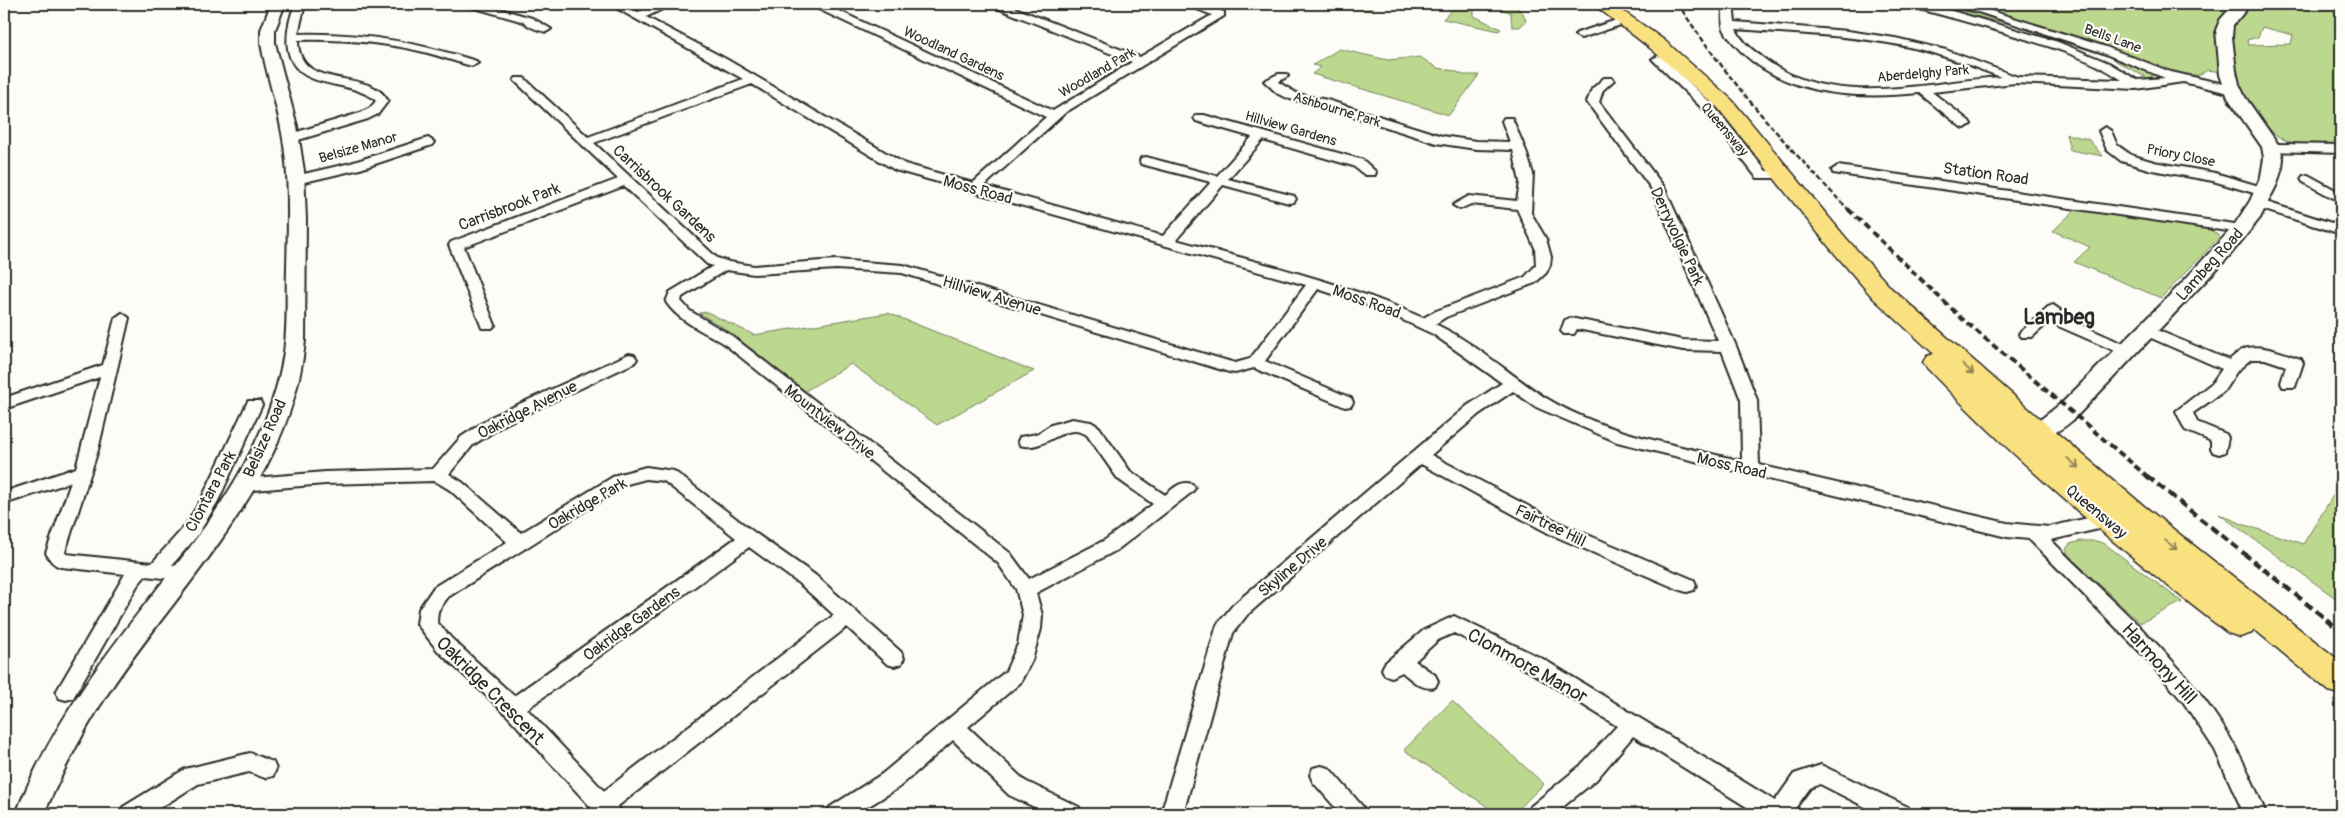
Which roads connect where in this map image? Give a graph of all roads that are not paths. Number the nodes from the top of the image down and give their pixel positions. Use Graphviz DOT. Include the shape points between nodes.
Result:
graph roads {
  1 [pos="278,4"];
  2 [pos="300,4"];
  3 [pos="472,4"];
  4 [pos="614,4"];
  5 [pos="668,4"];
  6 [pos="816,4"];
  7 [pos="996,4"];
  8 [pos="1193,4"];
  9 [pos="1602,4"];
  10 [pos="1728,4"];
  11 [pos="1912,4"];
  12 [pos="1954,4"];
  13 [pos="2244,4"];
  14 [pos="640,16"];
  15 [pos="1626,20"];
  16 [pos="1728,25"];
  17 [pos="546,29"];
  18 [pos="1581,35"];
  19 [pos="292,37"];
  20 [pos="1658,59"];
  21 [pos="1143,62"];
  22 [pos="472,63"];
  23 [pos="1678,69"];
  24 [pos="1282,76"];
  25 [pos="753,79"];
  26 [pos="2181,79"];
  27 [pos="520,80"];
  28 [pos="2017,80"];
  29 [pos="1608,83"];
  30 [pos="2136,85"];
  31 [pos="1923,90"];
  32 [pos="2233,90"];
  33 [pos="1054,116"];
  34 [pos="1200,118"];
  35 [pos="1507,119"];
  36 [pos="1965,124"];
  37 [pos="2105,131"];
  38 [pos="1260,135"];
  39 [pos="292,138"];
  40 [pos="428,142"];
  41 [pos="586,142"];
  42 [pos="1518,146"];
  43 [pos="2272,148"];
  44 [pos="2341,150"];
  45 [pos="1146,161"];
  46 [pos="1838,170"];
  47 [pos="1370,172"];
  48 [pos="296,180"];
  49 [pos="627,180"];
  50 [pos="1219,181"];
  51 [pos="2313,185"];
  52 [pos="975,188"];
  53 [pos="2260,198"];
  54 [pos="2341,198"];
  55 [pos="1289,200"];
  56 [pos="1460,205"];
  57 [pos="1523,206"];
  58 [pos="2241,229"];
  59 [pos="2341,230"];
  60 [pos="1166,242"];
  61 [pos="723,266"];
  62 [pos="1314,283"];
  63 [pos="1884,294"];
  64 [pos="122,318"];
  65 [pos="1426,324"];
  66 [pos="487,325"];
  67 [pos="1569,331"];
  68 [pos="2147,331"];
  69 [pos="2027,334"];
  70 [pos="1728,346"];
  71 [pos="2127,351"];
  72 [pos="629,358"];
  73 [pos="1255,364"];
  74 [pos="2231,367"];
  75 [pos="110,368"];
  76 [pos="2289,383"];
  77 [pos="1512,384"];
  78 [pos="1345,402"];
  79 [pos="4,404"];
  80 [pos="254,406"];
  81 [pos="2033,439"];
  82 [pos="1026,441"];
  83 [pos="2219,448"];
  84 [pos="1419,456"];
  85 [pos="1751,470"];
  86 [pos="84,471"];
  87 [pos="438,475"];
  88 [pos="243,485"];
  89 [pos="1186,488"];
  90 [pos="4,498"];
  91 [pos="1164,504"];
  92 [pos="2120,518"];
  93 [pos="2035,534"];
  94 [pos="750,538"];
  95 [pos="520,543"];
  96 [pos="148,570"];
  97 [pos="183,573"];
  98 [pos="1687,585"];
  99 [pos="1027,589"];
  100 [pos="847,616"];
  101 [pos="894,658"];
  102 [pos="1396,665"];
  103 [pos="2341,680"];
  104 [pos="1428,681"];
  105 [pos="66,692"];
  106 [pos="2341,696"];
  107 [pos="513,708"];
  108 [pos="1630,725"];
  109 [pos="955,728"];
  110 [pos="265,769"];
  111 [pos="1321,775"];
  112 [pos="607,810"];
  113 [pos="30,814"];
  114 [pos="131,814"];
  115 [pos="838,814"];
  116 [pos="1071,814"];
  117 [pos="1172,814"];
  118 [pos="1355,814"];
  119 [pos="1538,814"];
  120 [pos="1778,814"];
  121 [pos="1900,814"];
  122 [pos="2254,814"];
  1 -- 39 [label="street, Belsize Road" via="268,30 268,43"];
  2 -- 19 [label="street"];
  3 -- 17 [label="street" via="528,20"];
  4 -- 14 [label="street, Moss Road"];
  5 -- 14 [label="street"];
  6 -- 33 [label="street, Woodland Gardens"];
  7 -- 21 [label="street"];
  8 -- 21 [label="street, Woodland Park" via="1220,14"];
  9 -- 15 [label="highway, Queensway"];
  10 -- 16 [label="street"];
  11 -- 30 [label="street" via="2090,58"];
  12 -- 26 [label="street, Bells Lane" via="2102,49"];
  13 -- 32 [label="main road" via="2229,16 2223,33"];
  14 -- 25 [label="street, Moss Road"];
  15 -- 18 [label="street"];
  15 -- 23 [label="highway, Queensway"];
  16 -- 28 [label="street" via="1821,32 1825,41 1838,45 1883,40 1920,47"];
  16 -- 31 [label="street, Aberdelghy Park" via="1737,40 1759,62 1807,85 1873,93"];
  19 -- 22 [label="street" via="392,41"];
  19 -- 39 [label="street" via="296,61 312,75 356,86 376,94 382,102 364,116"];
  20 -- 23 [label="street, Queensway"];
  21 -- 33 [label="street, Woodland Park"];
  23 -- 63 [label="highway, Queensway" via="1725,104 1838,243"];
  24 -- 42 [label="street, Ashbourne Park" via="1270,81 1283,93 1394,121 1440,140"];
  25 -- 41 [label="street, Carrisbrook Gardens"];
  25 -- 52 [label="street, Moss Road" via="890,162"];
  26 -- 30 [label="street, Aberdelghy Park"];
  26 -- 32 [label="street, Bells Lane"];
  27 -- 41 [label="street, Carrisbrook Gardens"];
  28 -- 30 [label="street, Aberdelghy Park"];
  28 -- 31 [label="street, Aberdelghy Park"];
  29 -- 70 [label="street, Derryvolgie Park" via="1598,89 1593,102 1657,187"];
  31 -- 36 [label="street"];
  32 -- 43 [label="main road"];
  33 -- 52 [label="street, Woodland Park"];
  34 -- 38 [label="street, Hillview Gardens"];
  35 -- 42 [label="street"];
  37 -- 53 [label="street, Priory Close" via="2111,147 2126,158 2215,177"];
  38 -- 47 [label="street, Hillview Gardens" via="1358,163"];
  38 -- 50 [label="street"];
  39 -- 48 [label="street, Belsize Road"];
  40 -- 48 [label="street, Belsize Manor" via="354,166"];
  41 -- 49 [label="street, Carrisbrook Gardens"];
  42 -- 57 [label="street" via="1527,183"];
  43 -- 44 [label="street"];
  43 -- 53 [label="main road, Lambeg Road" via="2274,166"];
  45 -- 50 [label="street"];
  46 -- 58 [label="street, Station Road"];
  48 -- 88 [label="street, Belsize Road" via="296,338 292,365 274,423"];
  49 -- 61 [label="street, Carrisbrook Gardens" via="712,261"];
  49 -- 66 [label="street, Carrisbrook Park" via="456,245"];
  50 -- 55 [label="street"];
  50 -- 60 [label="street"];
  51 -- 54 [label="street"];
  52 -- 60 [label="street, Moss Road"];
  53 -- 58 [label="main road, Lambeg Road"];
  53 -- 59 [label="street, Priory Close"];
  56 -- 57 [label="street" via="1469,200"];
  57 -- 65 [label="street" via="1545,252 1546,262 1538,274 1516,287 1441,314"];
  58 -- 68 [label="main road, Lambeg Road"];
  60 -- 62 [label="street, Moss Road"];
  61 -- 73 [label="street, Hillview Avenue" via="760,271 863,264 903,269 1235,368"];
  61 -- 99 [label="street, Mountview Drive" via="675,295 674,302 685,314 727,339 1004,558"];
  62 -- 65 [label="street, Moss Road"];
  62 -- 73 [label="street"];
  63 -- 81 [label="highway, Queensway, one-way"];
  63 -- 81 [label="highway, Queensway" via="1932,358 1995,422"];
  64 -- 75 [label="street"];
  65 -- 77 [label="street, Moss Road"];
  67 -- 70 [label="street" via="1570,323 1683,345"];
  68 -- 71 [label="main road, Lambeg Road"];
  68 -- 74 [label="street"];
  69 -- 71 [label="street" via="2050,313"];
  70 -- 85 [label="street, Derryvolgie Park" via="1749,400"];
  71 -- 81 [label="main road, Lambeg Road"];
  72 -- 87 [label="street, Oakridge Avenue" via="499,420 467,441"];
  73 -- 78 [label="street, Hillview Avenue"];
  74 -- 76 [label="street" via="2247,354 2266,354 2294,363"];
  74 -- 83 [label="street" via="2218,387 2184,411 2191,426 2220,438"];
  75 -- 79 [label="street"];
  75 -- 86 [label="street"];
  77 -- 84 [label="street, Skyline Drive" via="1473,410"];
  77 -- 85 [label="street, Moss Road" via="1571,417 1623,438"];
  80 -- 96 [label="street, Clontara Park" via="209,501 191,531"];
  81 -- 92 [label="highway, Queensway"];
  82 -- 91 [label="street" via="1041,440 1057,429 1072,425 1085,426 1093,432 1124,475"];
  84 -- 98 [label="street, Fairtree Hill" via="1556,529"];
  84 -- 117 [label="street, Skyline Drive" via="1240,610 1224,630"];
  85 -- 93 [label="street, Moss Road"];
  86 -- 90 [label="street"];
  86 -- 96 [label="street" via="55,553 61,560"];
  87 -- 88 [label="street" via="325,478"];
  87 -- 95 [label="street" via="456,486"];
  88 -- 97 [label="street, Belsize Road"];
  89 -- 91 [label="street"];
  91 -- 99 [label="street" via="1111,545"];
  92 -- 93 [label="street, Moss Road" via="2068,531"];
  92 -- 103 [label="highway, Queensway, one-way"];
  92 -- 106 [label="highway, Queensway" via="2218,607"];
  93 -- 122 [label="street, Harmony Hill" via="2142,640 2185,689 2229,755"];
  94 -- 95 [label="street, Oakridge Park" via="668,475 646,473 622,479"];
  94 -- 100 [label="street, Oakridge Park" via="808,580"];
  94 -- 107 [label="street, Oakridge Gardens"];
  95 -- 107 [label="street, Oakridge Crescent" via="441,592 429,609 427,624"];
  96 -- 97 [label="street"];
  96 -- 105 [label="street, Clontara Park" via="130,581"];
  97 -- 113 [label="street, Belsize Road" via="93,694 68,734"];
  99 -- 109 [label="street, Mountview Drive" via="1033,612 1032,636 1023,659 1013,677"];
  100 -- 101 [label="street, Oakridge Park"];
  100 -- 112 [label="street, Oakridge Crescent"];
  102 -- 104 [label="street, Clonmore Manor"];
  102 -- 108 [label="street, Clonmore Manor" via="1431,635 1454,624 1536,665"];
  107 -- 112 [label="street, Oakridge Crescent"];
  108 -- 119 [label="street" via="1588,773"];
  108 -- 120 [label="street, Clonmore Manor"];
  109 -- 115 [label="street, Mountview Drive" via="890,781"];
  109 -- 116 [label="street" via="1017,788"];
  110 -- 114 [label="street" via="250,762 192,776"];
  111 -- 118 [label="street"];
  120 -- 121 [label="street, Clonmore Manor" via="1802,781 1820,774"];
}
